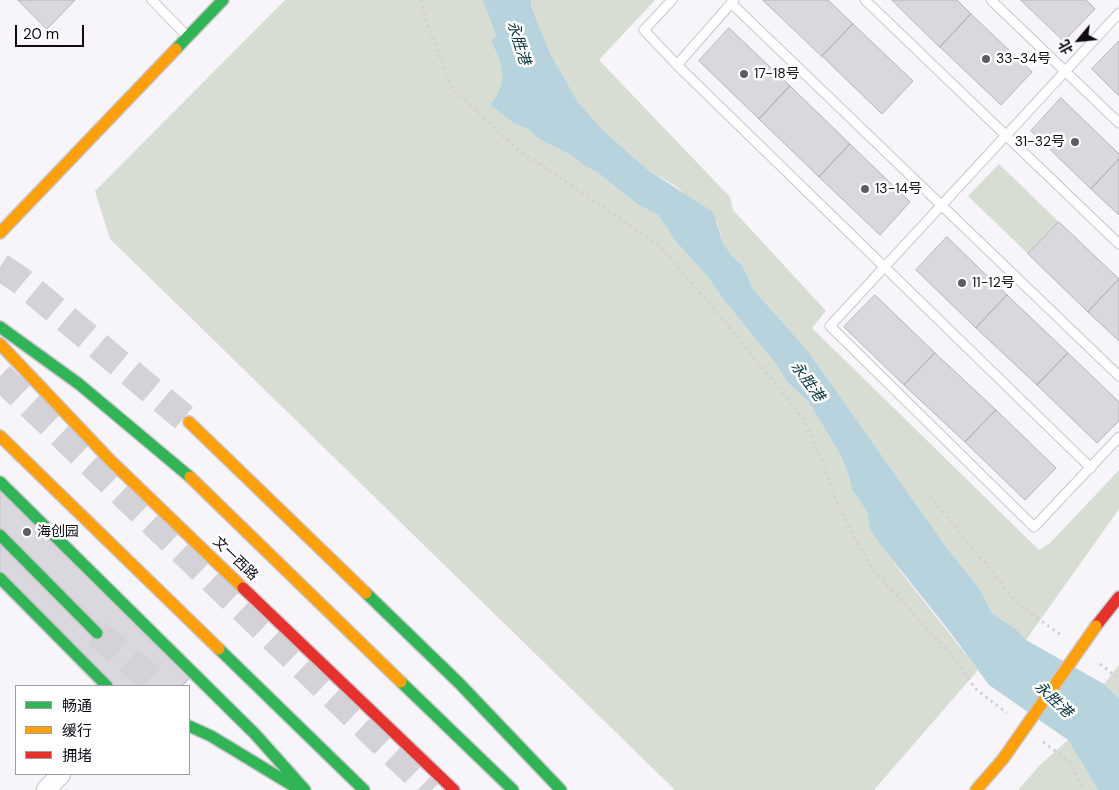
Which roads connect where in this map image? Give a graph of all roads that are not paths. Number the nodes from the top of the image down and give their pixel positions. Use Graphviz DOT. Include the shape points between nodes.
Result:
graph roads {
  1 [pos="152,0"];
  2 [pos="222,0"];
  3 [pos="672,0"];
  4 [pos="865,0"];
  5 [pos="991,0"];
  6 [pos="733,1"];
  7 [pos="1119,13"];
  8 [pos="187,36"];
  9 [pos="677,65"];
  10 [pos="1065,71"];
  11 [pos="1119,123"];
  12 [pos="1006,135"];
  13 [pos="941,205"];
  14 [pos="0,233"];
  15 [pos="1119,244"];
  16 [pos="884,267"];
  17 [pos="0,327"];
  18 [pos="0,344"];
  19 [pos="1119,376"];
  20 [pos="189,422"];
  21 [pos="0,436"];
  22 [pos="1119,437"];
  23 [pos="1091,468"];
  24 [pos="0,482"];
  25 [pos="0,535"];
  26 [pos="0,578"];
  27 [pos="1119,597"];
  28 [pos="97,633"];
  29 [pos="106,685"];
  30 [pos="190,726"];
  31 [pos="61,775"];
  32 [pos="46,790"];
  33 [pos="300,790"];
  34 [pos="305,790"];
  35 [pos="364,790"];
  36 [pos="454,790"];
  37 [pos="513,790"];
  38 [pos="561,790"];
  39 [pos="976,790"];
  1 -- 8 [label="lane"];
  2 -- 8 [label="main road"];
  3 -- 9 [label="lane" via="644,30"];
  4 -- 12 [label="lane"];
  5 -- 10 [label="lane"];
  6 -- 9 [label="lane"];
  6 -- 13 [label="lane"];
  7 -- 10 [label="lane"];
  8 -- 14 [label="main road"];
  9 -- 16 [label="lane"];
  10 -- 11 [label="lane"];
  10 -- 12 [label="lane"];
  12 -- 13 [label="lane"];
  12 -- 15 [label="lane"];
  13 -- 16 [label="lane"];
  13 -- 19 [label="lane"];
  16 -- 23 [label="lane"];
  16 -- 23 [label="lane" via="830,326 1034,526"];
  17 -- 37 [label="main road" via="79,384 187,474"];
  18 -- 36 [label="main road, 文一西路" via="111,461"];
  20 -- 38 [label="main road" via="459,683"];
  21 -- 35 [label="main road"];
  22 -- 23 [label="lane"];
  24 -- 34 [label="main road" via="255,734"];
  25 -- 28 [label="main road"];
  26 -- 29 [label="main road"];
  27 -- 39 [label="main road, bridge" via="1003,759"];
  30 -- 33 [label="main road"];
  31 -- 32 [label="street"];
}
